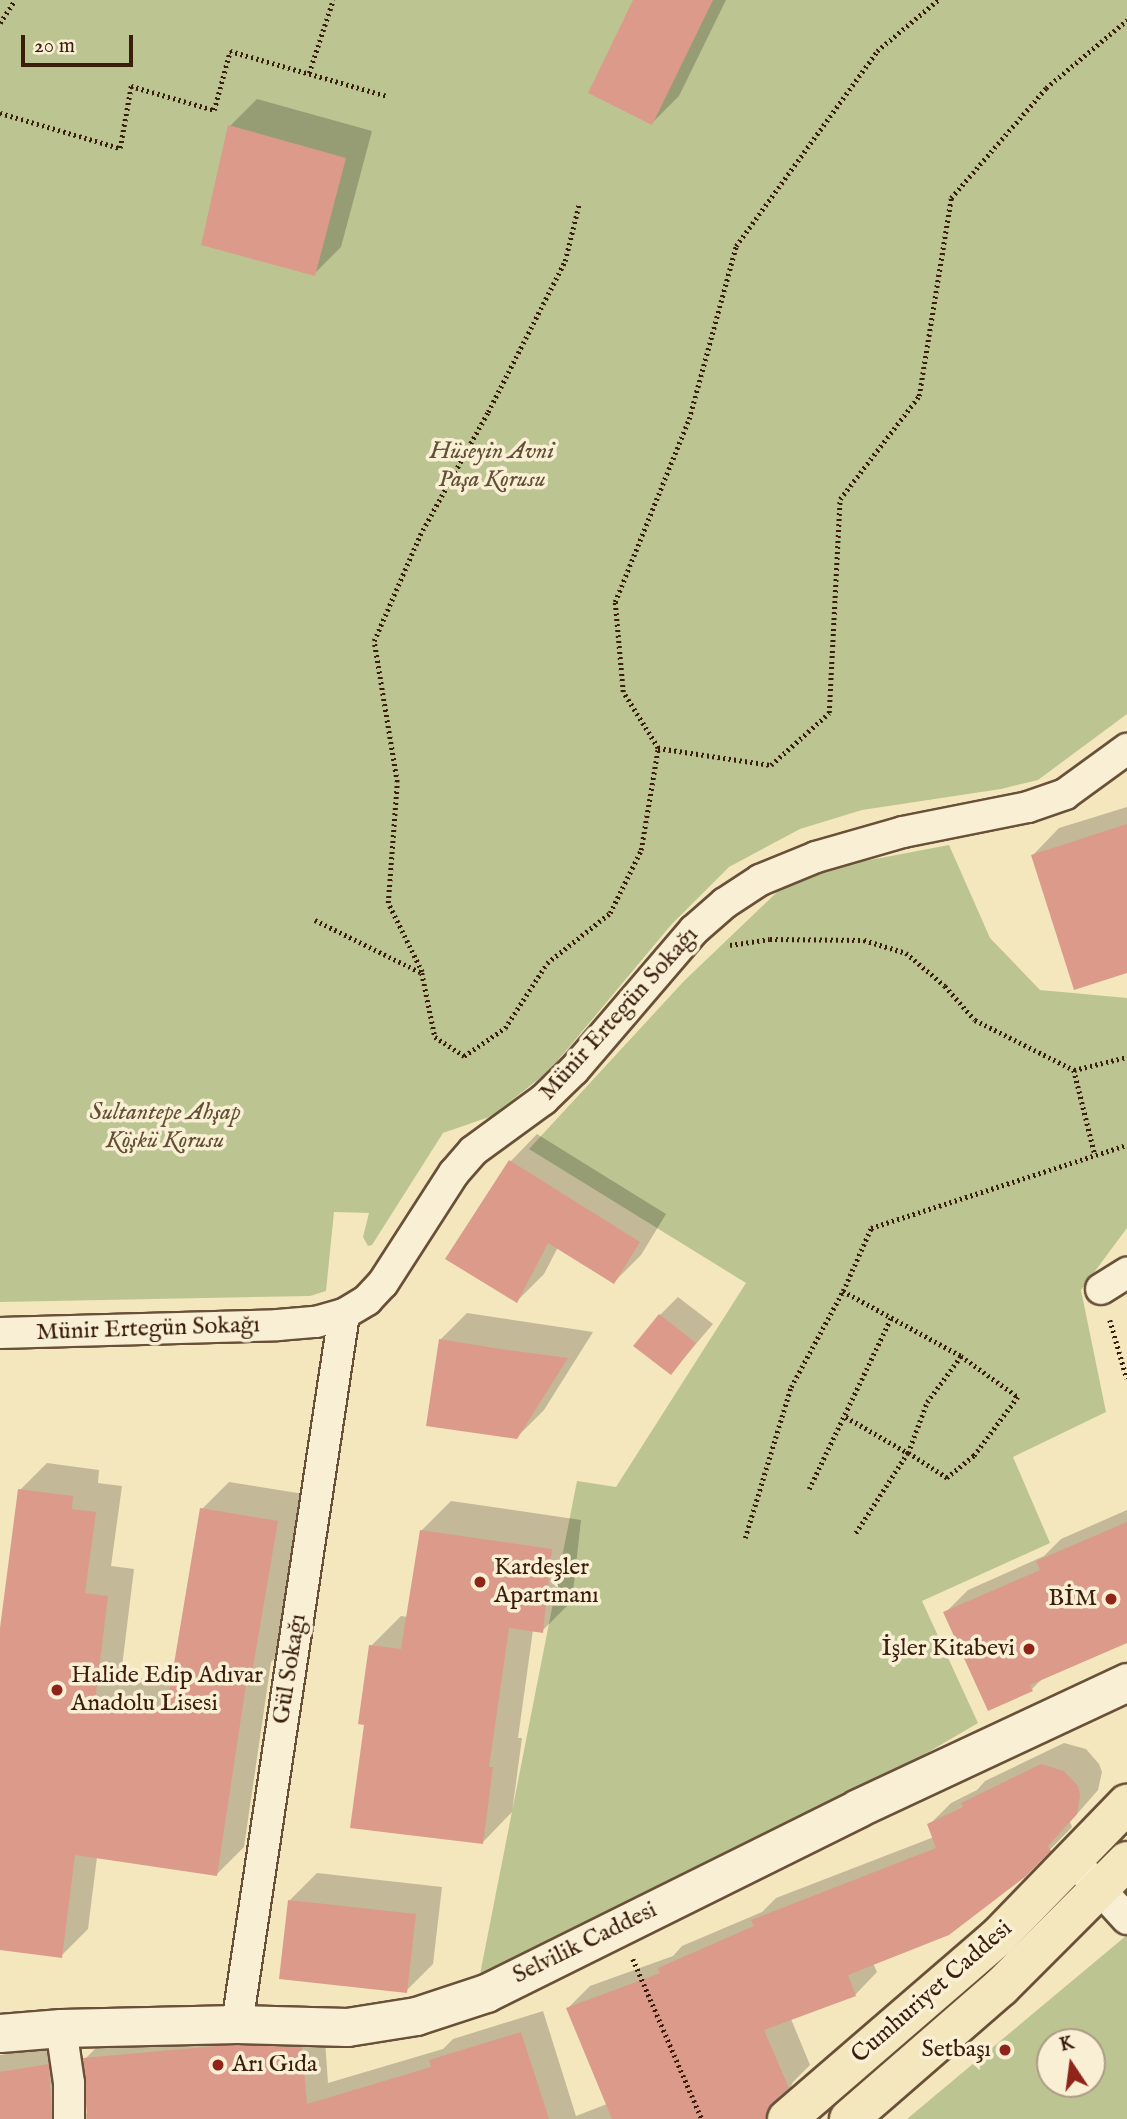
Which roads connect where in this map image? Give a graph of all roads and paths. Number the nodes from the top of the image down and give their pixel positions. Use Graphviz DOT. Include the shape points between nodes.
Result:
graph roads {
  1 [pos="15,0"];
  2 [pos="333,0"];
  3 [pos="938,0"];
  4 [pos="1127,20"];
  5 [pos="0,23"];
  6 [pos="309,74"];
  7 [pos="387,96"];
  8 [pos="0,113"];
  9 [pos="579,204"];
  10 [pos="658,748"];
  11 [pos="1127,749"];
  12 [pos="315,920"];
  13 [pos="674,953"];
  14 [pos="422,973"];
  15 [pos="1127,1057"];
  16 [pos="1074,1070"];
  17 [pos="1127,1144"];
  18 [pos="1095,1155"];
  19 [pos="1127,1273"];
  20 [pos="1101,1289"];
  21 [pos="843,1291"];
  22 [pos="344,1314"];
  23 [pos="891,1318"];
  24 [pos="0,1333"];
  25 [pos="961,1356"];
  26 [pos="1127,1379"];
  27 [pos="846,1417"];
  28 [pos="908,1453"];
  29 [pos="809,1489"];
  30 [pos="855,1535"];
  31 [pos="745,1538"];
  32 [pos="1127,1682"];
  33 [pos="1127,1804"];
  34 [pos="1074,1861"];
  35 [pos="1127,1861"];
  36 [pos="1099,1889"];
  37 [pos="1127,1919"];
  38 [pos="619,1927"];
  39 [pos="237,2024"];
  40 [pos="61,2028"];
  41 [pos="0,2033"];
  42 [pos="69,2119"];
  43 [pos="702,2119"];
  44 [pos="787,2119"];
  45 [pos="849,2119"];
  1 -- 5 [label="path"];
  2 -- 6 [label="path"];
  3 -- 10 [label="path" via="877,51 736,246 690,419 615,602 623,692"];
  4 -- 10 [label="path" via="1046,88 951,198 919,397 840,499 829,713 771,765"];
  6 -- 7 [label="path"];
  6 -- 8 [label="path" via="230,51 214,110 131,86 120,148"];
  9 -- 14 [label="path" via="565,261 419,535 374,641 397,782 388,903"];
  10 -- 14 [label="path" via="641,850 610,913 547,963 505,1028 464,1056 435,1037"];
  11 -- 13 [label="street, Münir Ertegün Sokağı" via="1065,794 1028,807 903,832 828,853 760,880 694,930"];
  12 -- 14 [label="path"];
  13 -- 16 [label="path" via="770,939 864,940 906,953 975,1020"];
  13 -- 22 [label="street, Münir Ertegün Sokağı" via="574,1070 543,1100 473,1151 454,1172 383,1283"];
  15 -- 16 [label="path"];
  16 -- 18 [label="path"];
  17 -- 18 [label="path"];
  18 -- 21 [label="path" via="871,1228"];
  19 -- 20 [label="street"];
  20 -- 26 [label="path"];
  21 -- 23 [label="path"];
  21 -- 31 [label="path" via="792,1387"];
  22 -- 24 [label="street, Münir Ertegün Sokağı" via="278,1325"];
  22 -- 39 [label="street, Gül Sokağı"];
  23 -- 25 [label="path"];
  23 -- 27 [label="path"];
  25 -- 28 [label="path" via="927,1402"];
  25 -- 28 [label="path" via="1018,1397 974,1456 947,1478"];
  27 -- 28 [label="path"];
  27 -- 29 [label="path"];
  28 -- 30 [label="path"];
  32 -- 38 [label="street, Selvilik Caddesi"];
  33 -- 34 [label="main road, Cumhuriyet Caddesi"];
  34 -- 36 [label="street"];
  34 -- 44 [label="main road, Cumhuriyet Caddesi" via="997,1938"];
  35 -- 36 [label="main road, Cumhuriyet Caddesi"];
  36 -- 37 [label="street"];
  36 -- 45 [label="main road, Cumhuriyet Caddesi" via="1001,1987"];
  38 -- 39 [label="street, Selvilik Caddesi" via="486,1993 416,2016 347,2027"];
  38 -- 43 [label="path"];
  39 -- 40 [label="street, Selvilik Caddesi"];
  40 -- 41 [label="street, Selvilik Caddesi"];
  40 -- 42 [label="street"];
}
